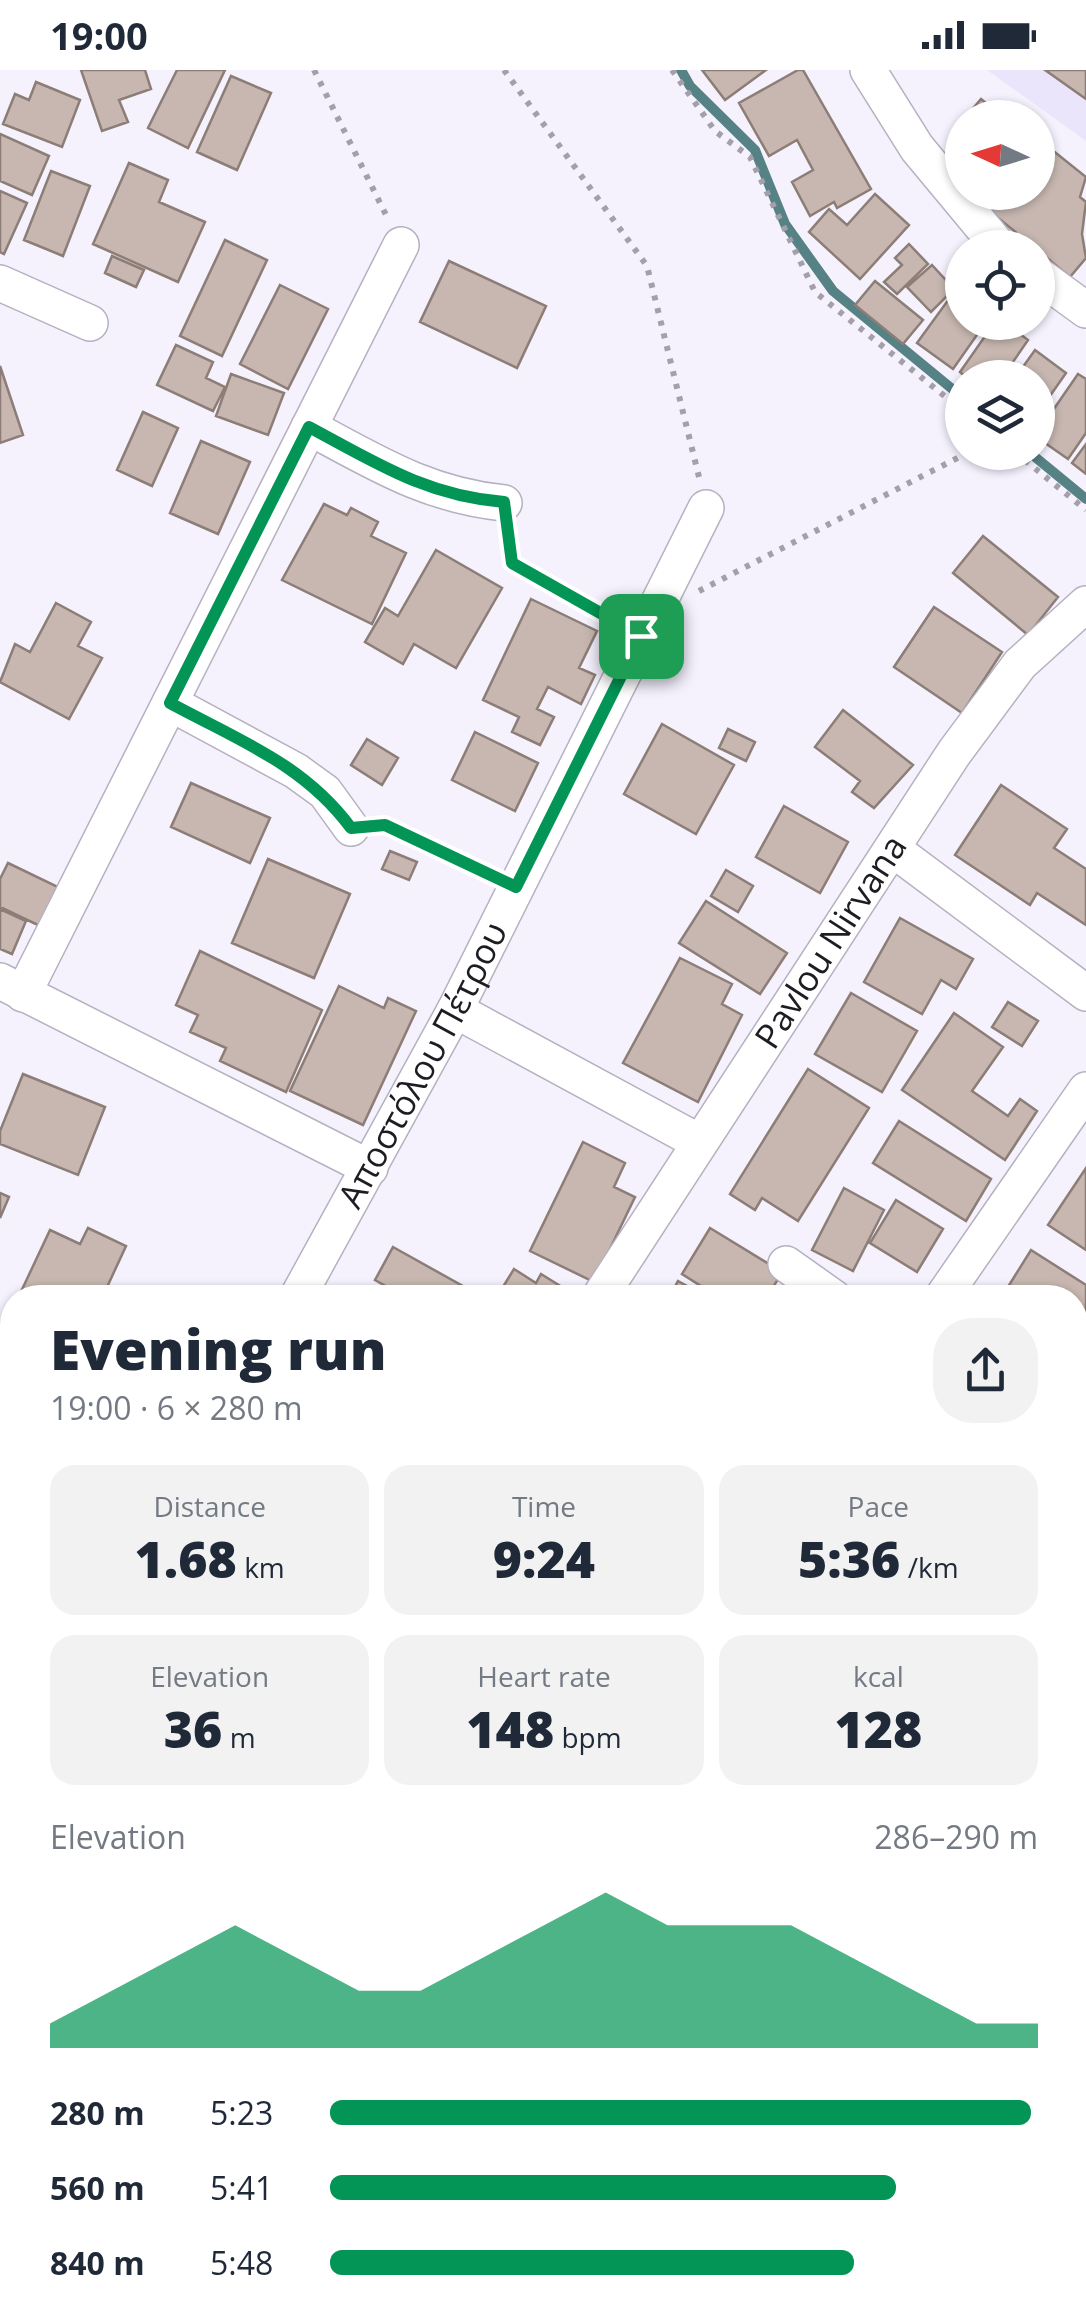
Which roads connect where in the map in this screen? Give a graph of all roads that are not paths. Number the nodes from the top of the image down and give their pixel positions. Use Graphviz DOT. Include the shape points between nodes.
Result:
graph roads {
  1 [pos="868,70"];
  2 [pos="985,230"];
  3 [pos="401,244"];
  4 [pos="0,283"];
  5 [pos="1055,287"];
  6 [pos="1086,310"];
  7 [pos="90,323"];
  8 [pos="309,427"];
  9 [pos="504,502"];
  10 [pos="706,508"];
  11 [pos="1086,604"];
  12 [pos="170,703"];
  13 [pos="351,828"];
  14 [pos="894,850"];
  15 [pos="12,987"];
  16 [pos="1086,993"];
  17 [pos="455,1010"];
  18 [pos="1086,1090"];
  19 [pos="700,1142"];
  20 [pos="370,1168"];
  21 [pos="786,1264"];
  22 [pos="304,1285"];
  23 [pos="607,1285"];
  24 [pos="816,1285"];
  25 [pos="951,1285"];
  1 -- 2 [label="street" via="917,148"];
  3 -- 8 [label="street"];
  4 -- 7 [label="street"];
  5 -- 6 [label="street"];
  8 -- 9 [label="street" via="422,488"];
  8 -- 12 [label="street"];
  10 -- 17 [label="street, Αποστόλου Πέτρου"];
  11 -- 14 [label="street, Pavlou Nirvana" via="1020,664 954,752"];
  12 -- 13 [label="street" via="296,771 325,792"];
  12 -- 15 [label="street"];
  14 -- 16 [label="street"];
  14 -- 19 [label="street, Pavlou Nirvana"];
  15 -- 20 [label="street"];
  17 -- 19 [label="street"];
  17 -- 20 [label="street, Αποστόλου Πέτρου"];
  18 -- 25 [label="street"];
  19 -- 23 [label="street, Pavlou Nirvana"];
  20 -- 22 [label="street, Αποστόλου Πέτρου"];
  21 -- 24 [label="street"];
}
